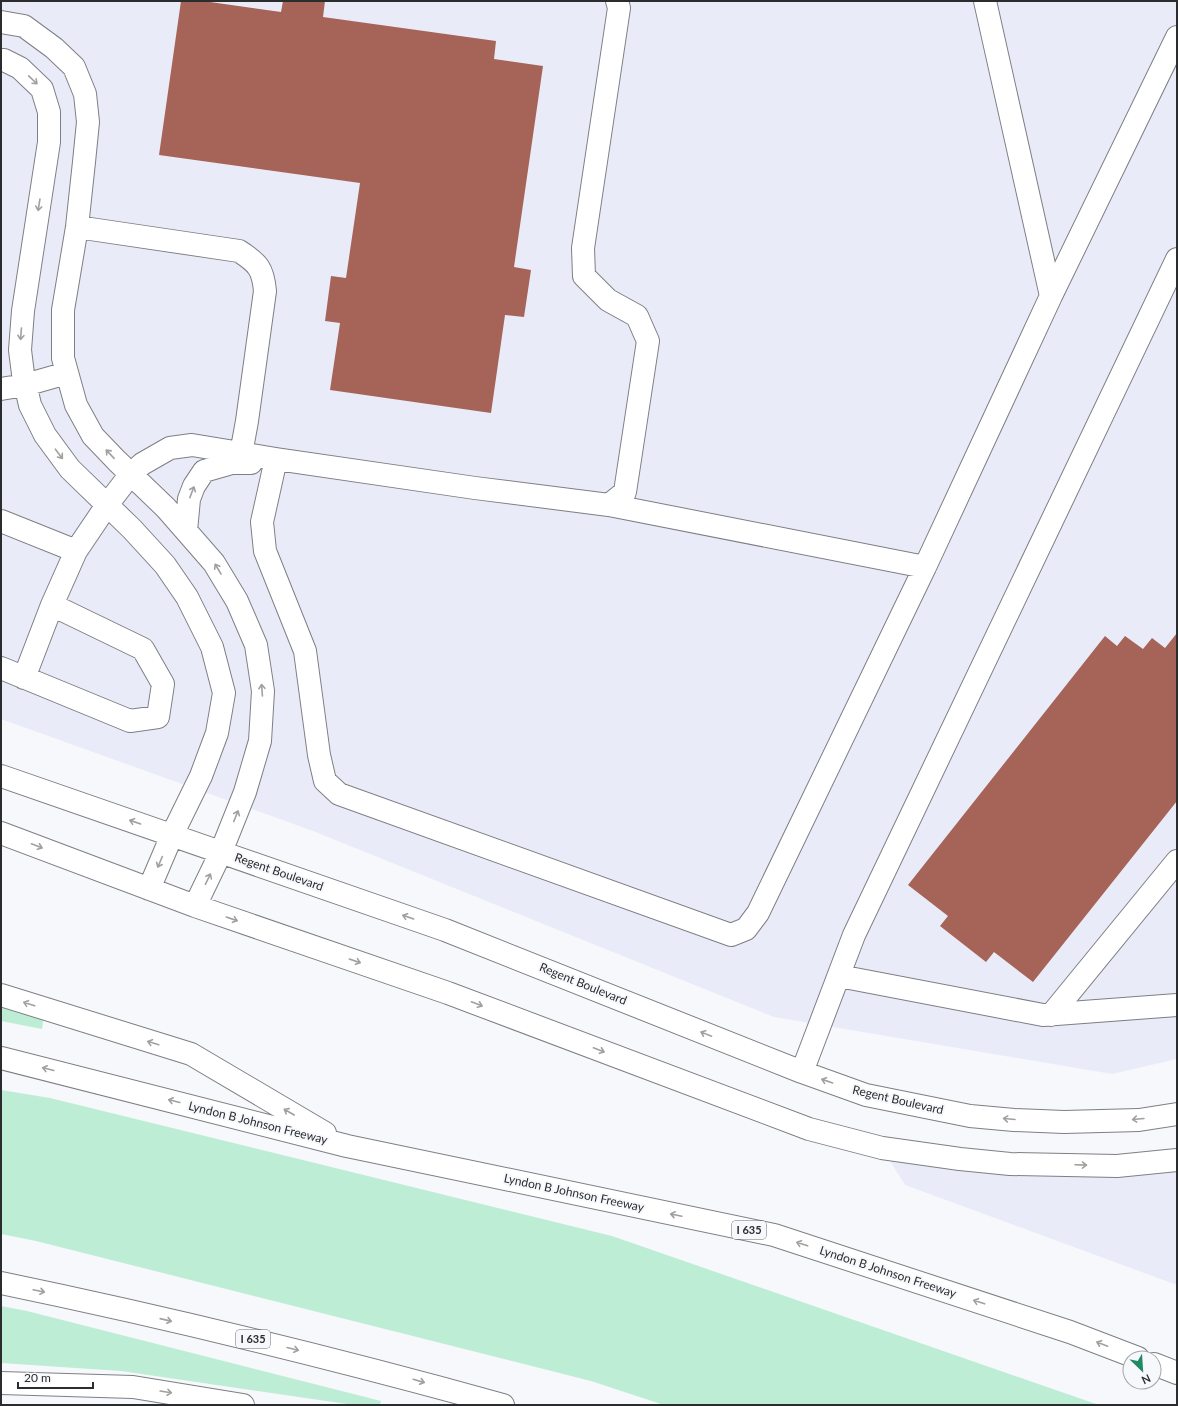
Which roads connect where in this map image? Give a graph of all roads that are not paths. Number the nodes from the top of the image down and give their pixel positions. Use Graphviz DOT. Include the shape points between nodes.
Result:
graph roads {
  1 [pos="618,1"];
  2 [pos="985,1"];
  3 [pos="1,22"];
  4 [pos="1177,37"];
  5 [pos="1,60"];
  6 [pos="77,227"];
  7 [pos="1177,259"];
  8 [pos="1052,296"];
  9 [pos="68,373"];
  10 [pos="25,385"];
  11 [pos="1,389"];
  12 [pos="241,454"];
  13 [pos="276,459"];
  14 [pos="130,475"];
  15 [pos="107,504"];
  16 [pos="609,505"];
  17 [pos="1,521"];
  18 [pos="186,531"];
  19 [pos="76,551"];
  20 [pos="925,567"];
  21 [pos="52,605"];
  22 [pos="1,668"];
  23 [pos="24,678"];
  24 [pos="1,776"];
  25 [pos="1,833"];
  26 [pos="172,835"];
  27 [pos="221,852"];
  28 [pos="1177,861"];
  29 [pos="149,889"];
  30 [pos="195,906"];
  31 [pos="839,976"];
  32 [pos="1,994"];
  33 [pos="1177,1005"];
  34 [pos="1051,1015"];
  35 [pos="1,1058"];
  36 [pos="802,1072"];
  37 [pos="1177,1114"];
  38 [pos="347,1146"];
  39 [pos="1177,1160"];
  40 [pos="1,1283"];
  41 [pos="1122,1352"];
  42 [pos="1162,1367"];
  43 [pos="1177,1373"];
  44 [pos="1,1383"];
  45 [pos="243,1405"];
  46 [pos="503,1405"];
  1 -- 16 [label="main road" via="583,248 584,276 608,300 637,316 648,341 625,492"];
  2 -- 8 [label="main road"];
  3 -- 6 [label="main road" via="24,26 54,48 74,67 85,94 88,122"];
  4 -- 8 [label="main road"];
  5 -- 10 [label="main road, one-way" via="20,68 42,89 49,112 49,142 23,311 20,350"];
  6 -- 9 [label="main road" via="63,310 63,358"];
  6 -- 12 [label="main road" via="238,251 259,266 264,278 265,291"];
  7 -- 31 [label="main road" via="854,935"];
  8 -- 20 [label="main road"];
  9 -- 10 [label="main road"];
  14 -- 9 [label="main road, one-way" via="92,436 76,405"];
  10 -- 11 [label="main road"];
  10 -- 15 [label="main road, one-way" via="30,406 45,436 70,469"];
  12 -- 13 [label="main road"];
  12 -- 14 [label="main road" via="192,445 170,448 142,464"];
  13 -- 16 [label="main road"];
  18 -- 13 [label="main road, one-way" via="189,499 204,471 232,463 262,463"];
  13 -- 20 [label="main road" via="262,522 265,551 305,651 325,781 339,794 731,936 746,929 758,913"];
  14 -- 15 [label="main road"];
  14 -- 18 [label="main road" via="166,508"];
  15 -- 19 [label="main road"];
  15 -- 26 [label="main road" via="165,565 187,597 212,647 224,693 217,733 201,776"];
  16 -- 20 [label="main road"];
  17 -- 19 [label="main road"];
  27 -- 18 [label="main road, one-way" via="245,792 260,741 263,691 256,645 237,601 214,563"];
  19 -- 21 [label="main road"];
  21 -- 23 [label="main road"];
  21 -- 23 [label="main road" via="143,649 163,684 158,716 130,721"];
  22 -- 23 [label="main road"];
  26 -- 24 [label="main road, Regent Boulevard, one-way"];
  25 -- 29 [label="main road, one-way"];
  26 -- 27 [label="main road, Regent Boulevard"];
  26 -- 29 [label="main road, one-way"];
  30 -- 27 [label="main road, one-way"];
  36 -- 27 [label="main road, Regent Boulevard, one-way" via="445,930"];
  28 -- 34 [label="main road"];
  29 -- 30 [label="main road"];
  30 -- 39 [label="main road, one-way" via="448,993 809,1129 882,1148 1010,1164 1117,1166"];
  31 -- 34 [label="main road"];
  31 -- 36 [label="main road"];
  38 -- 32 [label="main road, one-way" via="191,1054"];
  33 -- 34 [label="main road"];
  38 -- 35 [label="main road, Lyndon B Johnson Freeway / I 635, one-way"];
  37 -- 36 [label="main road, Regent Boulevard, one-way" via="1139,1120 1064,1122 977,1116 866,1095"];
  41 -- 38 [label="main road, Lyndon B Johnson Freeway / I 635, one-way" via="1070,1332 774,1235"];
  40 -- 46 [label="main road, I 635, one-way" via="234,1335 400,1376"];
  42 -- 43 [label="main road"];
  44 -- 45 [label="main road, one-way" via="133,1387"];
}
